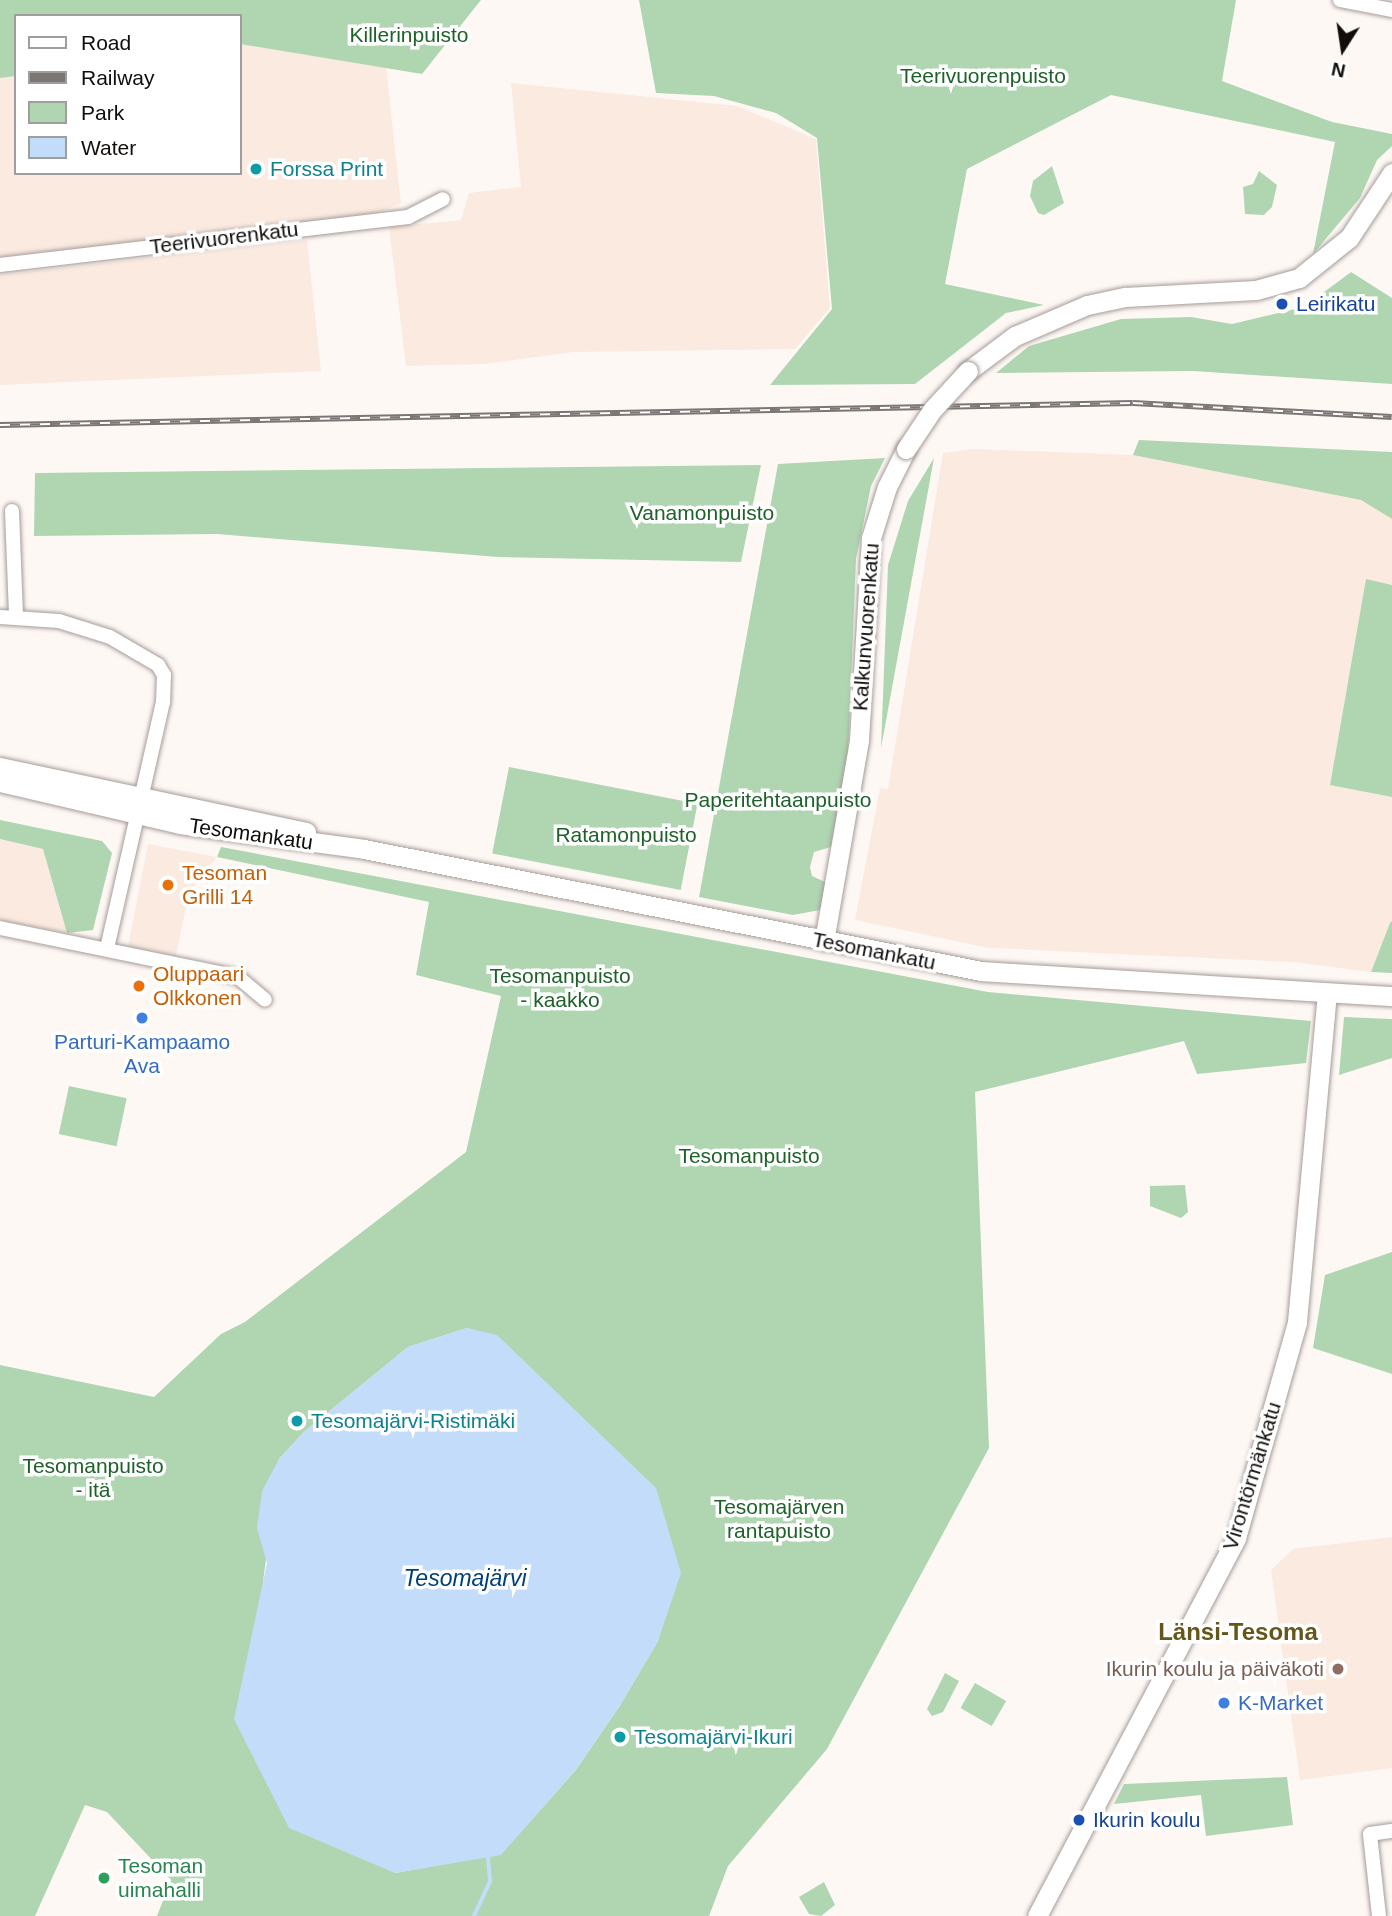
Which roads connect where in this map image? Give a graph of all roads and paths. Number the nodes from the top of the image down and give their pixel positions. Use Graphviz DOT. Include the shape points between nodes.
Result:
graph roads {
  1 [pos="1340,0"];
  2 [pos="1392,10"];
  3 [pos="1392,173"];
  4 [pos="443,199"];
  5 [pos="0,265"];
  6 [pos="12,511"];
  7 [pos="0,617"];
  8 [pos="16,617"];
  9 [pos="0,767"];
  10 [pos="0,782"];
  11 [pos="142,794"];
  12 [pos="138,815"];
  13 [pos="364,849"];
  14 [pos="0,928"];
  15 [pos="824,941"];
  16 [pos="107,949"];
  17 [pos="1327,993"];
  18 [pos="1392,996"];
  19 [pos="265,1000"];
  20 [pos="1392,1831"];
  21 [pos="1037,1916"];
  22 [pos="1379,1916"];
  1 -- 2 [label="street"];
  3 -- 15 [label="street, Kalkunvuorenkatu, bridge" via="1349,238 1299,278 1256,290 1145,295 1087,306 1015,336 968,371 932,410 887,487 871,538 859,740"];
  4 -- 5 [label="street, Teerivuorenkatu" via="408,217"];
  6 -- 8 [label="street"];
  7 -- 8 [label="street"];
  8 -- 11 [label="street" via="58,621 110,637 158,665 166,685"];
  9 -- 11 [label="street, Tesomankatu"];
  10 -- 12 [label="street, Tesomankatu"];
  11 -- 12 [label="street"];
  11 -- 13 [label="street, Tesomankatu"];
  12 -- 13 [label="street, Tesomankatu" via="251,836"];
  12 -- 16 [label="street"];
  13 -- 15 [label="street, Tesomankatu"];
  14 -- 16 [label="street"];
  15 -- 17 [label="street, Tesomankatu" via="981,971"];
  16 -- 19 [label="street" via="238,976"];
  17 -- 18 [label="street, Tesomankatu"];
  17 -- 21 [label="street, Virontörmänkatu" via="1297,1322 1236,1538"];
  20 -- 22 [label="street" via="1370,1834"];
}
